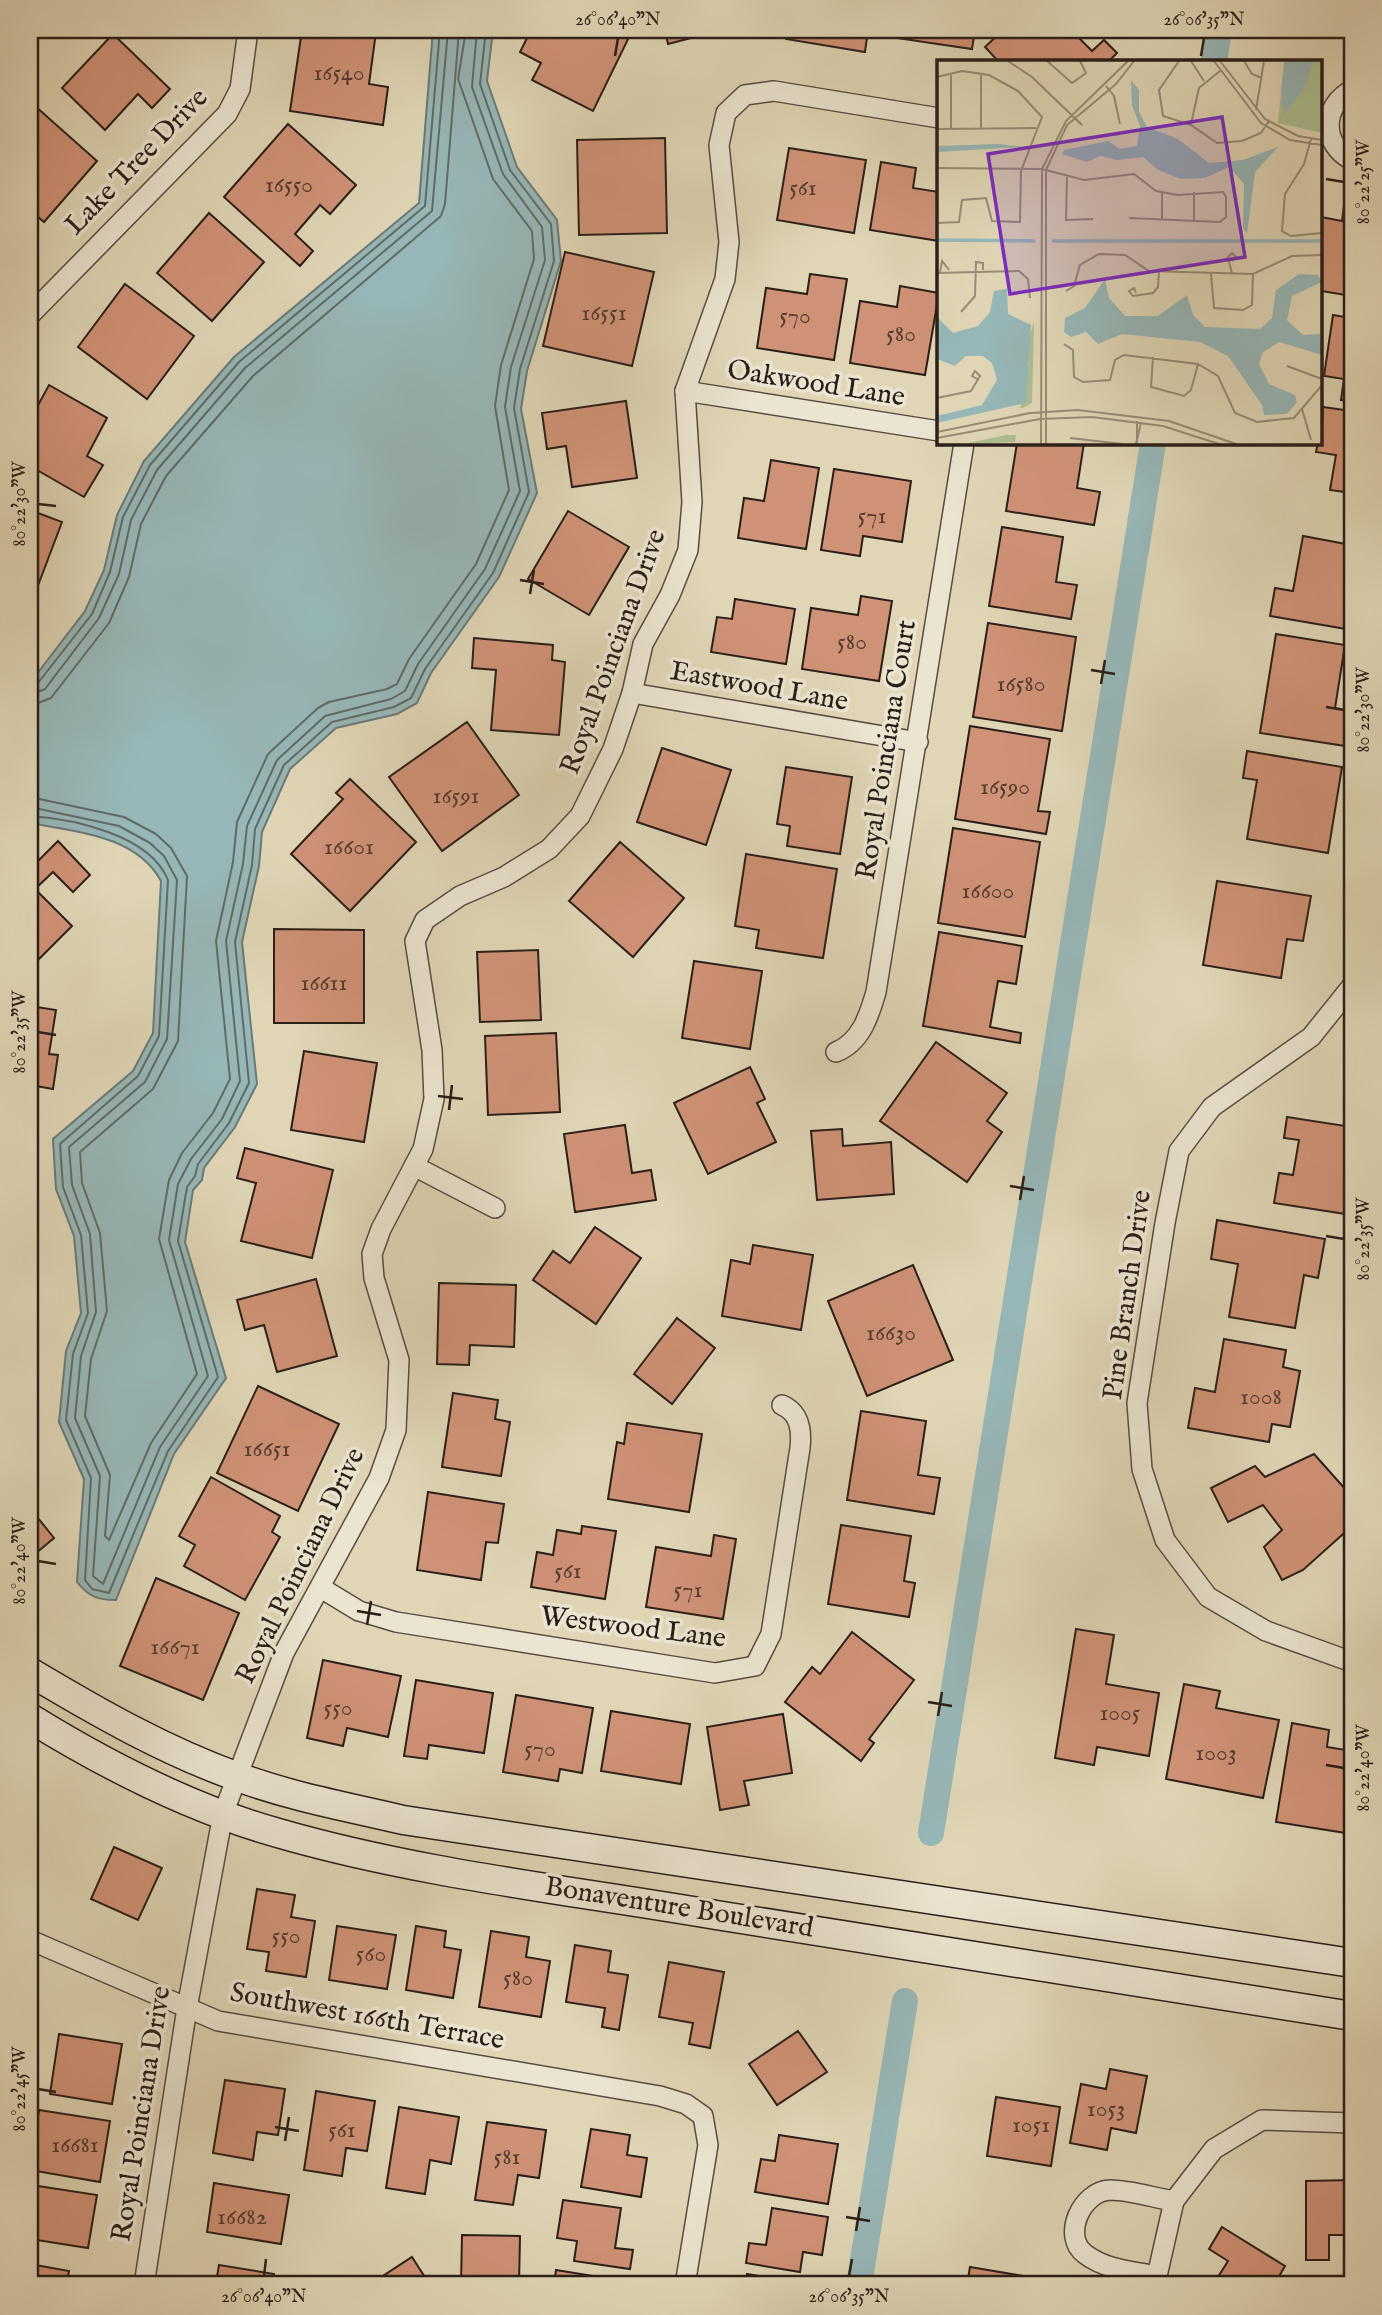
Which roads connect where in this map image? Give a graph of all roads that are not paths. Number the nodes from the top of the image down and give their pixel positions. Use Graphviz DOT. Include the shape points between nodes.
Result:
graph roads {
  1 [pos="248,30"];
  2 [pos="1352,90"];
  3 [pos="937,118"];
  4 [pos="1352,160"];
  5 [pos="30,314"];
  6 [pos="685,391"];
  7 [pos="937,431"];
  8 [pos="964,444"];
  9 [pos="632,693"];
  10 [pos="918,743"];
  11 [pos="1352,986"];
  12 [pos="836,1052"];
  13 [pos="414,1166"];
  14 [pos="495,1208"];
  15 [pos="782,1405"];
  16 [pos="321,1588"];
  17 [pos="1352,1662"];
  18 [pos="30,1672"];
  19 [pos="30,1718"];
  20 [pos="239,1778"];
  21 [pos="223,1814"];
  22 [pos="30,1940"];
  23 [pos="1352,1963"];
  24 [pos="187,2008"];
  25 [pos="1352,2016"];
  26 [pos="1352,2123"];
  27 [pos="1174,2201"];
  28 [pos="1156,2281"];
  29 [pos="144,2285"];
  30 [pos="685,2285"];
  1 -- 5 [label="street, Lake Tree Drive" via="240,89 227,114"];
  2 -- 4 [label="street" via="1339,97 1329,119 1332,142"];
  3 -- 6 [label="street, Royal Poinciana Drive" via="774,91 745,95 726,113 719,145 729,242 725,279"];
  6 -- 7 [label="street, Oakwood Lane"];
  6 -- 9 [label="street, Royal Poinciana Drive" via="692,502 688,550 643,644"];
  8 -- 10 [label="street, Royal Poinciana Court"];
  9 -- 10 [label="street, Eastwood Lane"];
  9 -- 13 [label="street, Royal Poinciana Drive" via="613,749 580,817 549,849 425,920 415,941 432,1050 434,1099 423,1149"];
  10 -- 12 [label="street, Royal Poinciana Court" via="876,992 861,1031"];
  11 -- 17 [label="street, Pine Branch Drive" via="1311,1037 1212,1107 1180,1150 1137,1403 1142,1469 1165,1540 1208,1597 1266,1631"];
  13 -- 14 [label="street"];
  13 -- 16 [label="street, Royal Poinciana Drive" via="372,1254 374,1278 399,1360 396,1430 379,1478"];
  15 -- 16 [label="street, Westwood Lane" via="795,1413 800,1424 800,1448 771,1634 755,1666 715,1673 396,1622 359,1611"];
  16 -- 20 [label="street, Royal Poinciana Drive" via="284,1653"];
  18 -- 20 [label="main road, Bonaventure Boulevard" via="168,1749"];
  19 -- 21 [label="main road, Bonaventure Boulevard" via="73,1745"];
  20 -- 21 [label="street, Royal Poinciana Drive"];
  20 -- 23 [label="main road, Bonaventure Boulevard" via="403,1820"];
  21 -- 24 [label="street, Royal Poinciana Drive"];
  21 -- 25 [label="main road, Bonaventure Boulevard" via="277,1833 398,1862"];
  22 -- 24 [label="street, Southwest 166th Terrace"];
  24 -- 29 [label="street, Royal Poinciana Drive"];
  24 -- 30 [label="street, Southwest 166th Terrace" via="218,2021 660,2095 686,2104 703,2116 708,2145"];
  26 -- 27 [label="street" via="1262,2120 1214,2149"];
  27 -- 28 [label="street"];
  27 -- 28 [label="street" via="1108,2190 1089,2199 1077,2215 1075,2234 1082,2252 1104,2266"];
}
